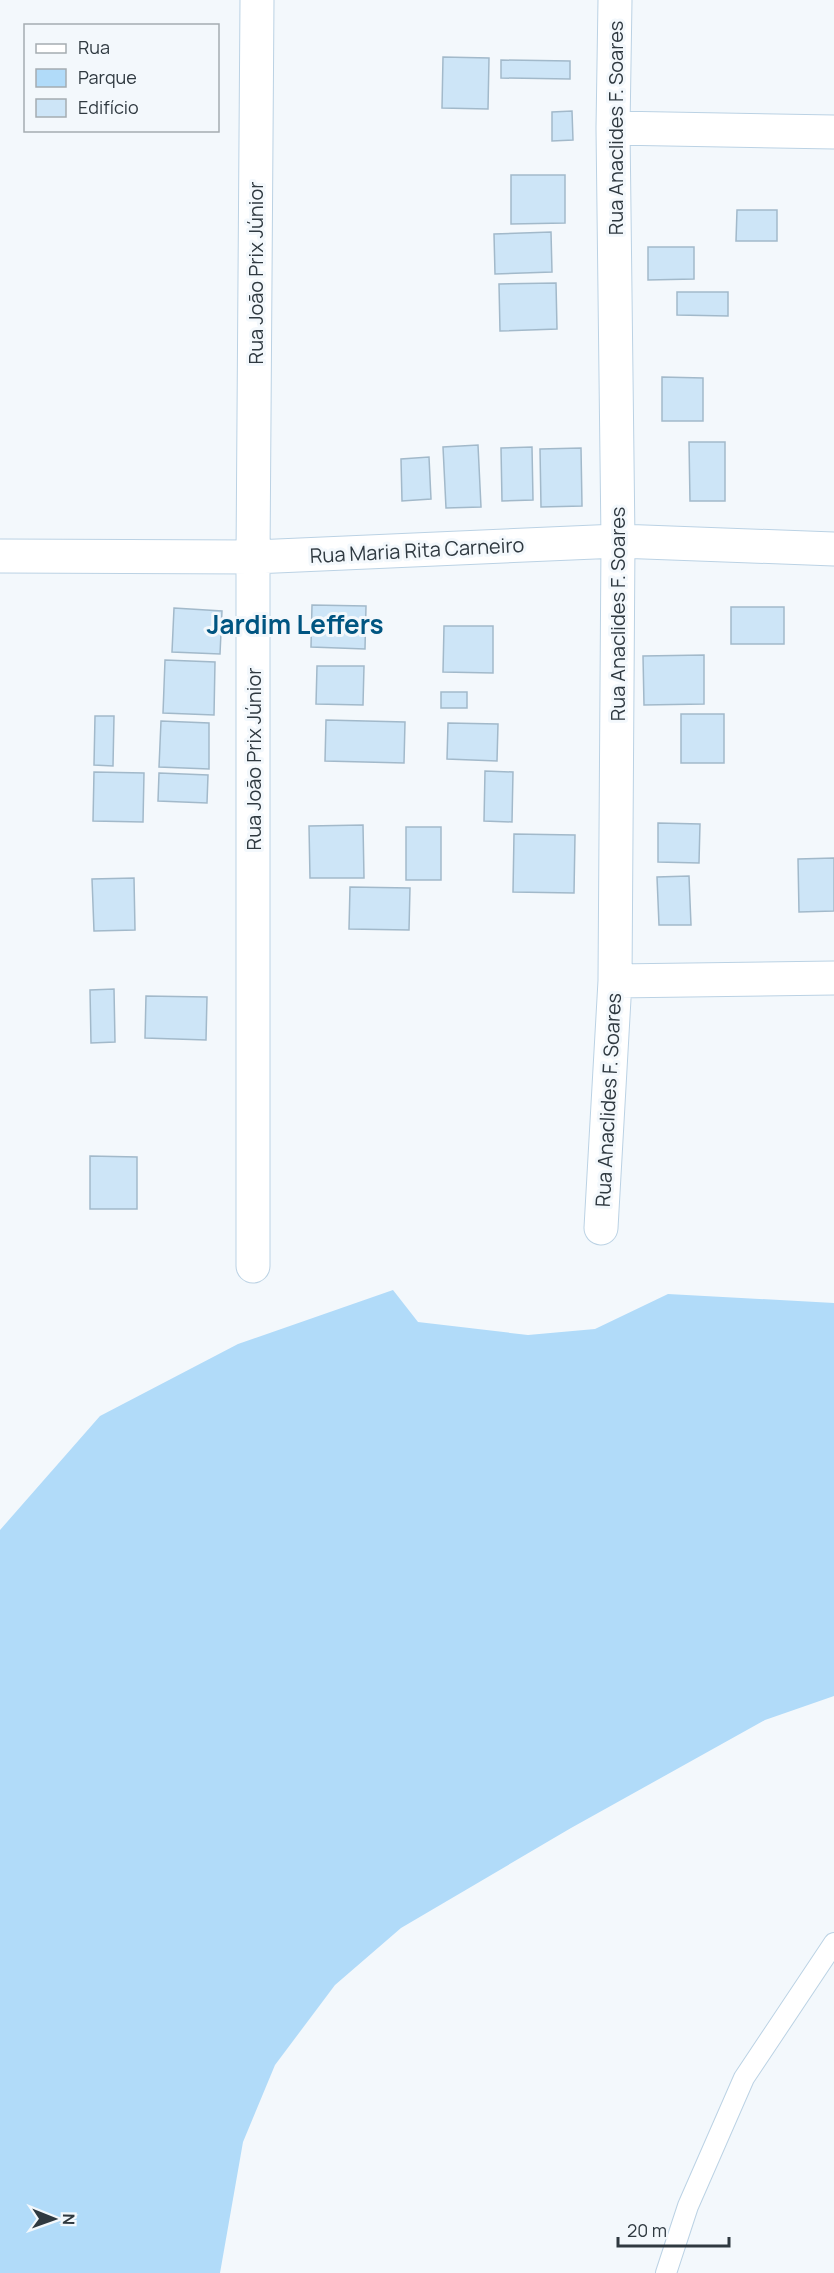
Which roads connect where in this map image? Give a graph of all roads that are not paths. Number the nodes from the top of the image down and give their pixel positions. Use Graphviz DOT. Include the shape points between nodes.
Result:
graph roads {
  1 [pos="257,0"];
  2 [pos="615,0"];
  3 [pos="613,128"];
  4 [pos="834,132"];
  5 [pos="618,541"];
  6 [pos="834,549"];
  7 [pos="0,556"];
  8 [pos="253,557"];
  9 [pos="834,978"];
  10 [pos="615,981"];
  11 [pos="602,1228"];
  12 [pos="253,1266"];
  13 [pos="834,1943"];
  14 [pos="666,2273"];
  1 -- 8 [label="street, Rua João Prix Júnior"];
  2 -- 3 [label="street, Rua Anaclides F. Soares"];
  3 -- 4 [label="street"];
  3 -- 5 [label="street, Rua Anaclides F. Soares"];
  5 -- 6 [label="street, Rua Maria Rita Carneiro"];
  5 -- 8 [label="street, Rua Maria Rita Carneiro"];
  5 -- 10 [label="street, Rua Anaclides F. Soares"];
  7 -- 8 [label="street, Rua Maria Rita Carneiro"];
  8 -- 12 [label="street, Rua João Prix Júnior"];
  9 -- 10 [label="street"];
  10 -- 11 [label="street, Rua Anaclides F. Soares"];
  13 -- 14 [label="lane" via="744,2078 688,2206"];
}
